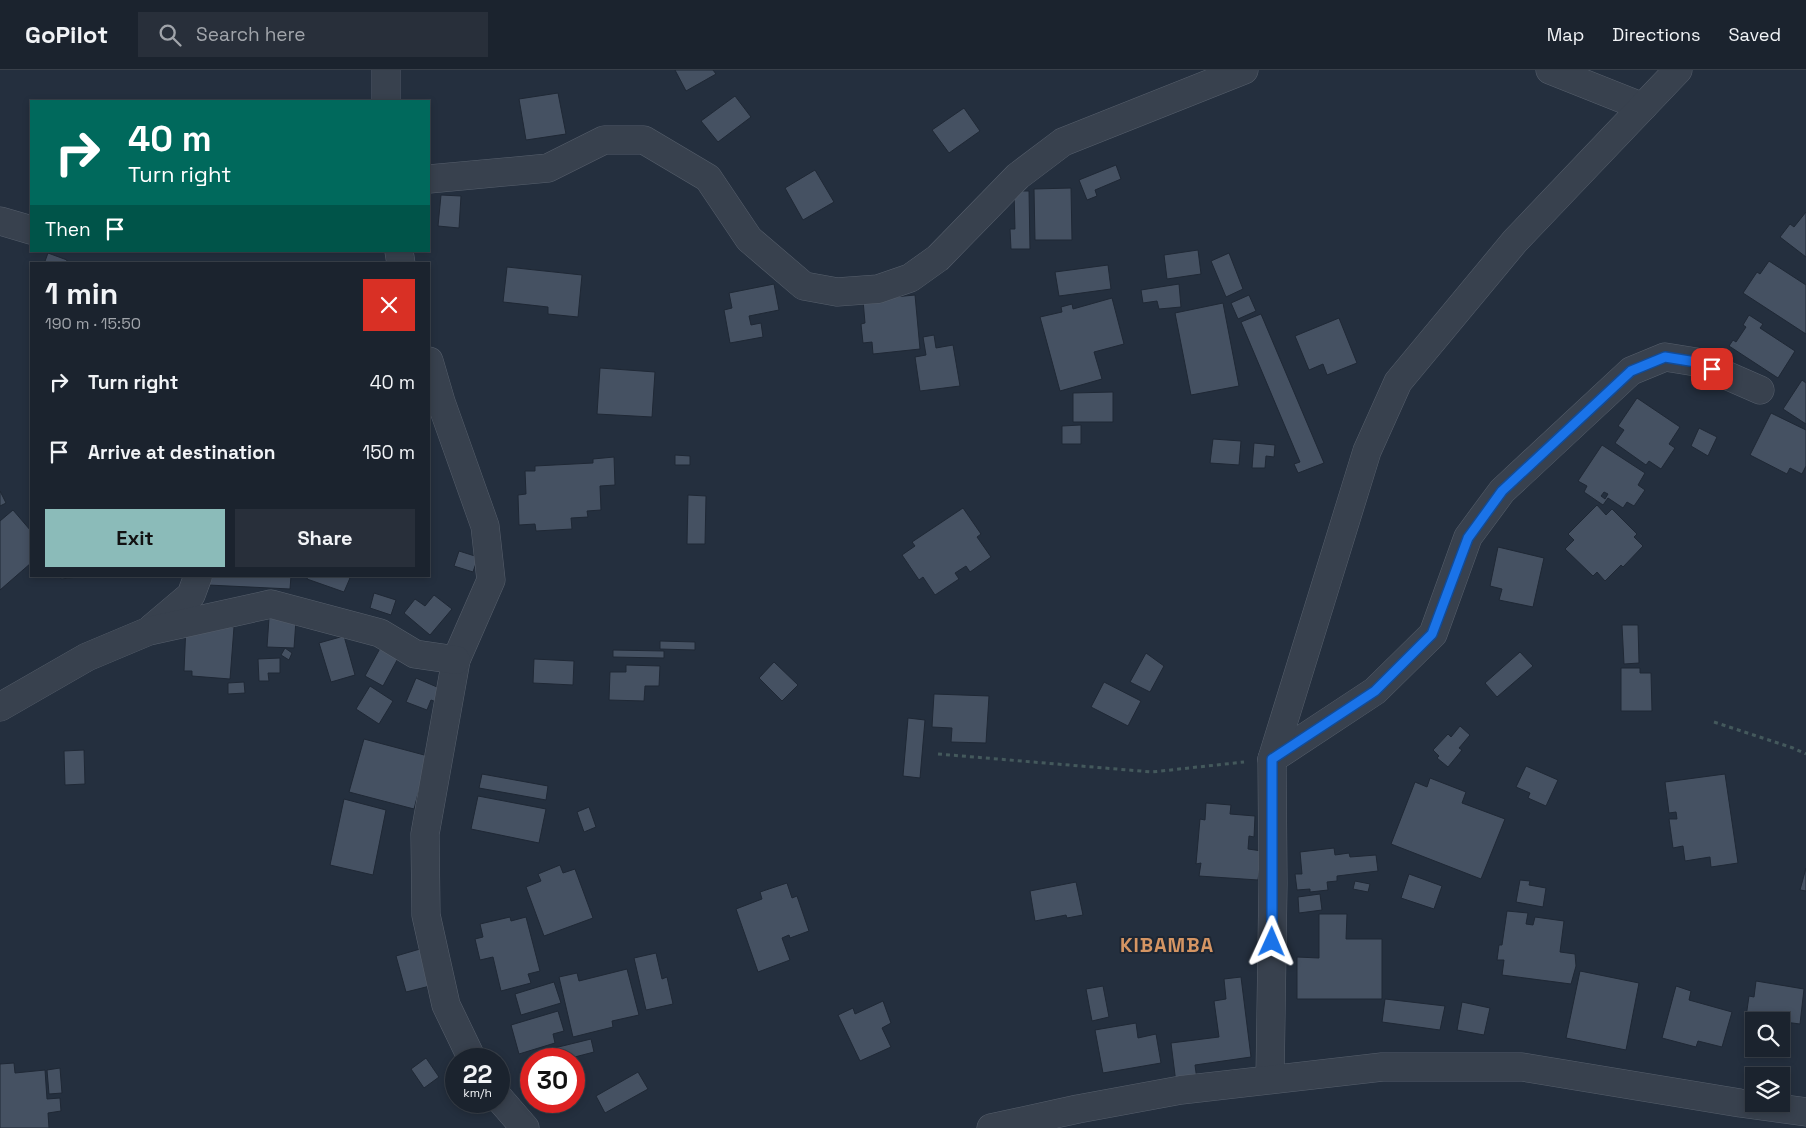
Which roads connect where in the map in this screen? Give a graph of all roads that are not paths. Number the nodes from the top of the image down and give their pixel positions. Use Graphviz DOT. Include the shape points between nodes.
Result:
graph roads {
  1 [pos="386,70"];
  2 [pos="1244,70"];
  3 [pos="1550,70"];
  4 [pos="1678,70"];
  5 [pos="386,100"];
  6 [pos="1643,107"];
  7 [pos="430,180"];
  8 [pos="0,221"];
  9 [pos="30,230"];
  10 [pos="430,368"];
  11 [pos="1760,390"];
  12 [pos="435,406"];
  13 [pos="198,577"];
  14 [pos="149,631"];
  15 [pos="456,660"];
  16 [pos="0,707"];
  17 [pos="1272,759"];
  18 [pos="467,1048"];
  19 [pos="1270,1080"];
  20 [pos="510,1111"];
  21 [pos="1806,1112"];
  22 [pos="525,1128"];
  23 [pos="991,1128"];
  1 -- 5 [label="street"];
  2 -- 7 [label="street" via="1063,142 1018,176 938,258 910,278 878,289 837,292 804,286 749,239 708,178 644,140 604,140 548,168"];
  3 -- 6 [label="street"];
  4 -- 6 [label="street"];
  6 -- 17 [label="street" via="1515,241 1398,382 1367,450"];
  8 -- 9 [label="street"];
  10 -- 12 [label="street"];
  11 -- 17 [label="street" via="1696,362 1665,357 1631,371 1502,491 1468,538 1432,634 1375,691"];
  12 -- 15 [label="street" via="485,526 491,580"];
  13 -- 14 [label="street" via="191,595"];
  14 -- 15 [label="street" via="270,604 380,633 415,654"];
  14 -- 16 [label="street" via="87,657"];
  15 -- 18 [label="street" via="425,834 426,915 446,1005"];
  17 -- 19 [label="street"];
  19 -- 21 [label="street" via="1382,1067 1522,1067"];
  19 -- 23 [label="street" via="1181,1090"];
  20 -- 22 [label="street"];
}
